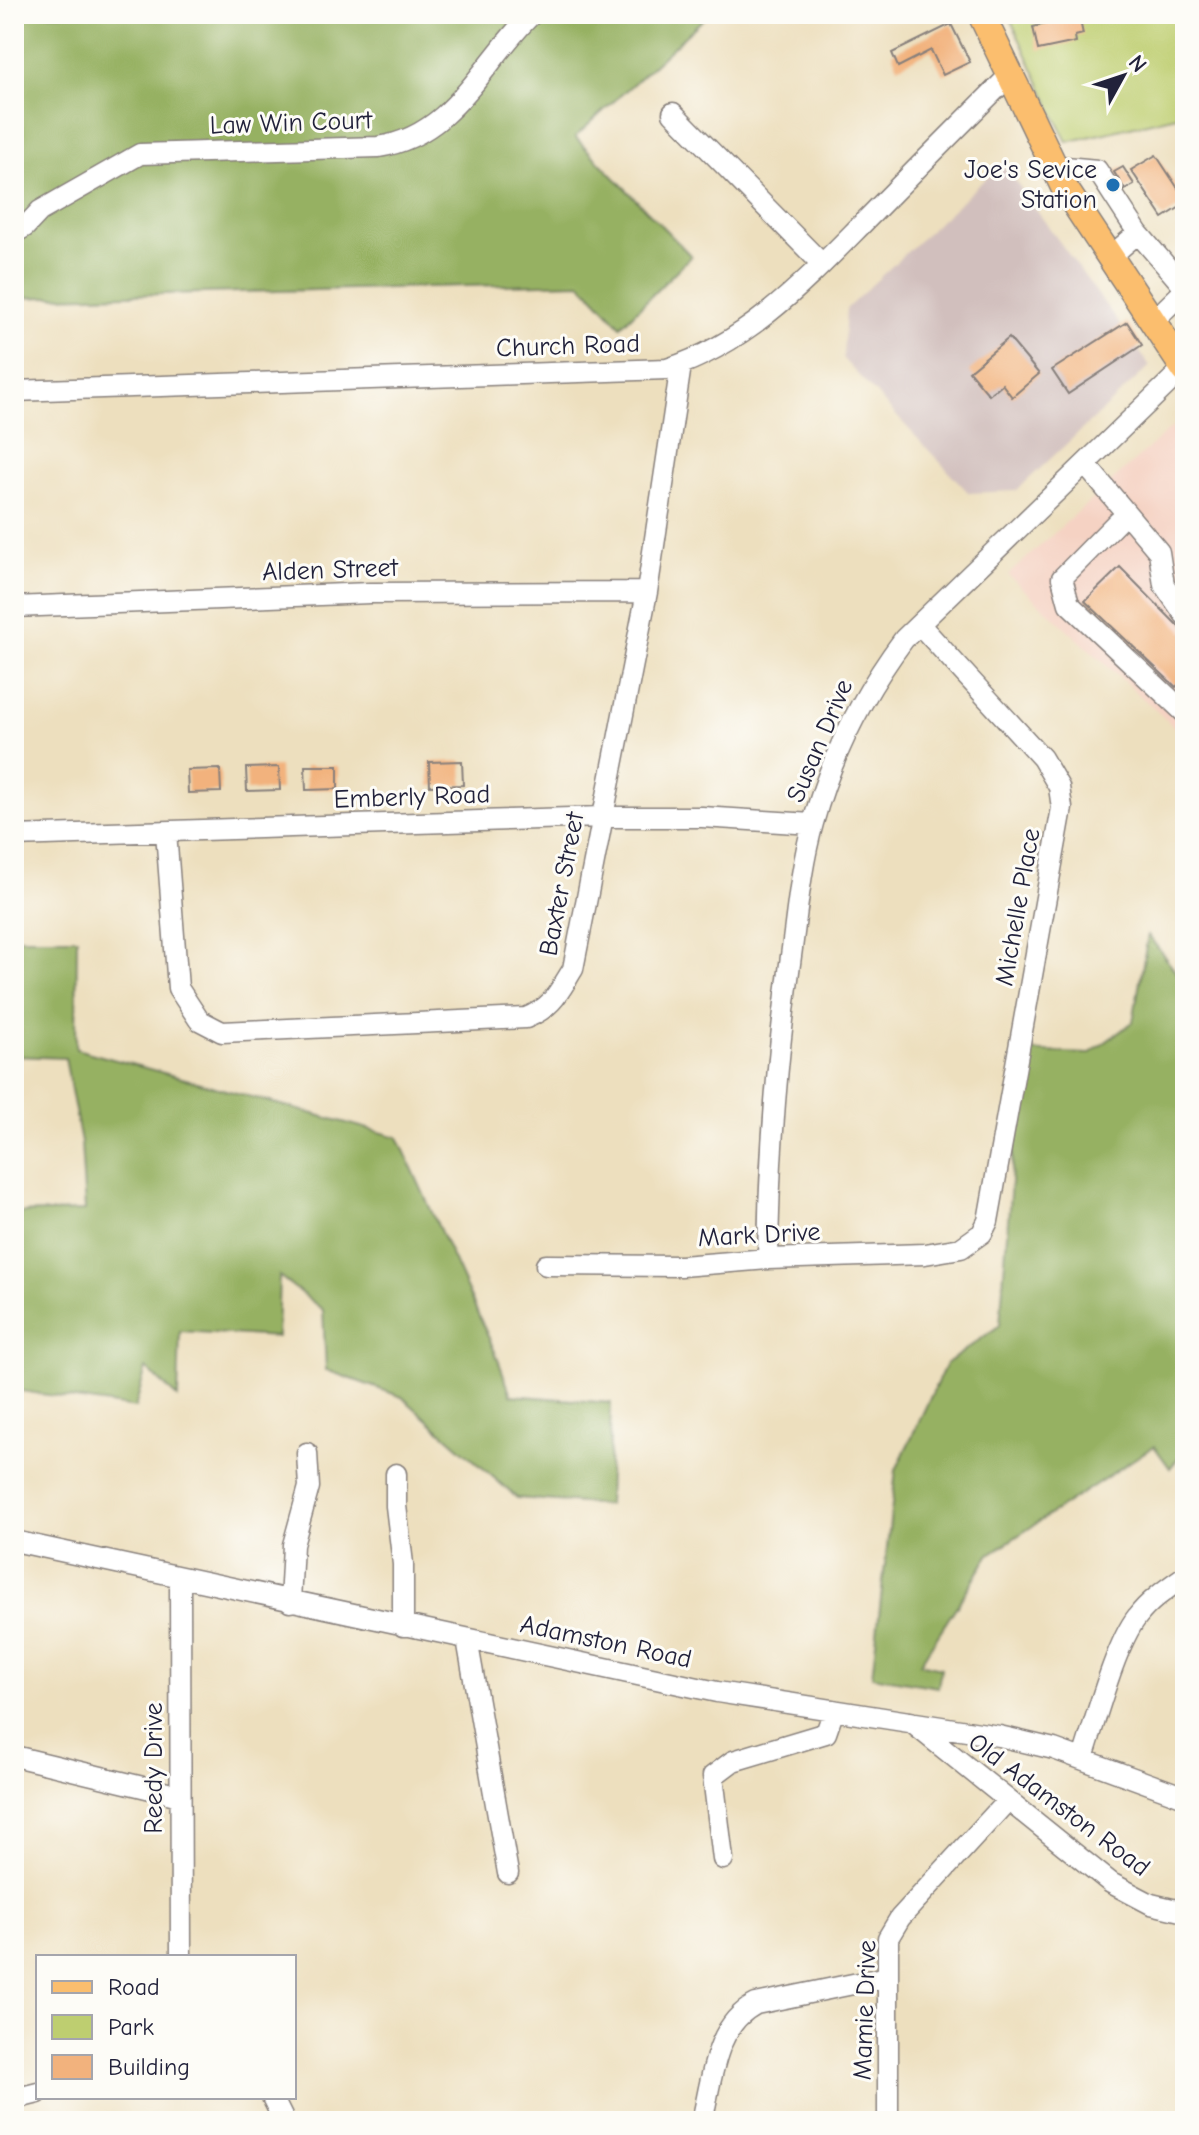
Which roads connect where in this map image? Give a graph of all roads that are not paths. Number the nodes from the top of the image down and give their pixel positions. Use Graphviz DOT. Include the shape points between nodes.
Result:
graph roads {
  1 [pos="532,14"];
  2 [pos="981,14"];
  3 [pos="1010,75"];
  4 [pos="673,113"];
  5 [pos="1055,166"];
  6 [pos="14,233"];
  7 [pos="1138,233"];
  8 [pos="1111,256"];
  9 [pos="822,264"];
  10 [pos="1185,289"];
  11 [pos="1154,320"];
  12 [pos="681,365"];
  13 [pos="1184,369"];
  14 [pos="14,391"];
  15 [pos="1085,464"];
  16 [pos="1126,513"];
  17 [pos="647,592"];
  18 [pos="14,607"];
  19 [pos="1185,615"];
  20 [pos="920,625"];
  21 [pos="1185,713"];
  22 [pos="602,817"];
  23 [pos="812,824"];
  24 [pos="166,832"];
  25 [pos="14,836"];
  26 [pos="973,1240"];
  27 [pos="768,1259"];
  28 [pos="546,1265"];
  29 [pos="307,1453"];
  30 [pos="396,1474"];
  31 [pos="14,1541"];
  32 [pos="1185,1576"];
  33 [pos="180,1578"];
  34 [pos="290,1602"];
  35 [pos="403,1626"];
  36 [pos="467,1639"];
  37 [pos="834,1710"];
  38 [pos="911,1722"];
  39 [pos="14,1756"];
  40 [pos="1083,1758"];
  41 [pos="180,1796"];
  42 [pos="1185,1797"];
  43 [pos="1007,1801"];
  44 [pos="723,1859"];
  45 [pos="508,1873"];
  46 [pos="1185,1912"];
  47 [pos="181,1955"];
  48 [pos="887,1977"];
  49 [pos="36,2094"];
  50 [pos="14,2099"];
  51 [pos="273,2099"];
  52 [pos="284,2121"];
  53 [pos="702,2121"];
  54 [pos="888,2121"];
  1 -- 6 [label="street, Law Win Court" via="439,122 403,140 378,147 140,154 40,211"];
  2 -- 3 [label="main road"];
  3 -- 5 [label="main road"];
  3 -- 9 [label="street, Church Road"];
  4 -- 9 [label="street"];
  5 -- 7 [label="street" via="1097,170"];
  5 -- 8 [label="main road"];
  7 -- 8 [label="street"];
  7 -- 10 [label="street"];
  8 -- 11 [label="main road"];
  9 -- 12 [label="street, Church Road" via="730,342"];
  10 -- 11 [label="street"];
  11 -- 13 [label="main road"];
  12 -- 14 [label="street, Church Road"];
  12 -- 17 [label="street, Baxter Street"];
  13 -- 15 [label="street, Susan Drive"];
  15 -- 16 [label="street"];
  15 -- 20 [label="street, Susan Drive"];
  16 -- 19 [label="street" via="1159,552 1164,585"];
  16 -- 21 [label="street" via="1062,578 1069,604"];
  17 -- 18 [label="street, Alden Street" via="370,593"];
  17 -- 22 [label="street, Baxter Street"];
  20 -- 23 [label="street, Susan Drive" via="878,674 842,744"];
  20 -- 26 [label="street, Michelle Place" via="1042,758 1059,787 1062,808 988,1221"];
  22 -- 23 [label="street, Emberly Road"];
  22 -- 24 [label="street, Emberly Road"];
  22 -- 24 [label="street, Baxter Street" via="573,969 542,1011 526,1018 222,1032 199,1020 178,988"];
  23 -- 27 [label="street, Susan Drive" via="777,1061"];
  24 -- 25 [label="street, Emberly Road"];
  26 -- 27 [label="street, Mark Drive" via="961,1248 925,1254"];
  27 -- 28 [label="street, Mark Drive" via="681,1266"];
  29 -- 34 [label="street" via="309,1487 293,1545"];
  30 -- 35 [label="street"];
  31 -- 33 [label="street, Adamston Road"];
  32 -- 40 [label="street" via="1135,1618"];
  33 -- 34 [label="street, Adamston Road"];
  33 -- 41 [label="street, Reedy Drive"];
  34 -- 35 [label="street, Adamston Road"];
  35 -- 36 [label="street, Adamston Road"];
  36 -- 37 [label="street, Adamston Road" via="717,1692"];
  36 -- 45 [label="street"];
  37 -- 38 [label="street, Adamston Road"];
  37 -- 44 [label="street" via="826,1733 733,1761 713,1776"];
  38 -- 40 [label="street, Adamston Road" via="999,1736"];
  38 -- 43 [label="street, Old Adamston Road"];
  39 -- 41 [label="street"];
  40 -- 42 [label="street, Adamston Road"];
  41 -- 47 [label="street, Reedy Drive"];
  43 -- 46 [label="street, Old Adamston Road" via="1111,1883 1151,1904"];
  43 -- 48 [label="street, Mamie Drive" via="900,1918 888,1938"];
  48 -- 53 [label="street" via="744,2010 720,2046"];
  48 -- 54 [label="street, Mamie Drive"];
  49 -- 50 [label="street"];
  51 -- 52 [label="street"];
}
